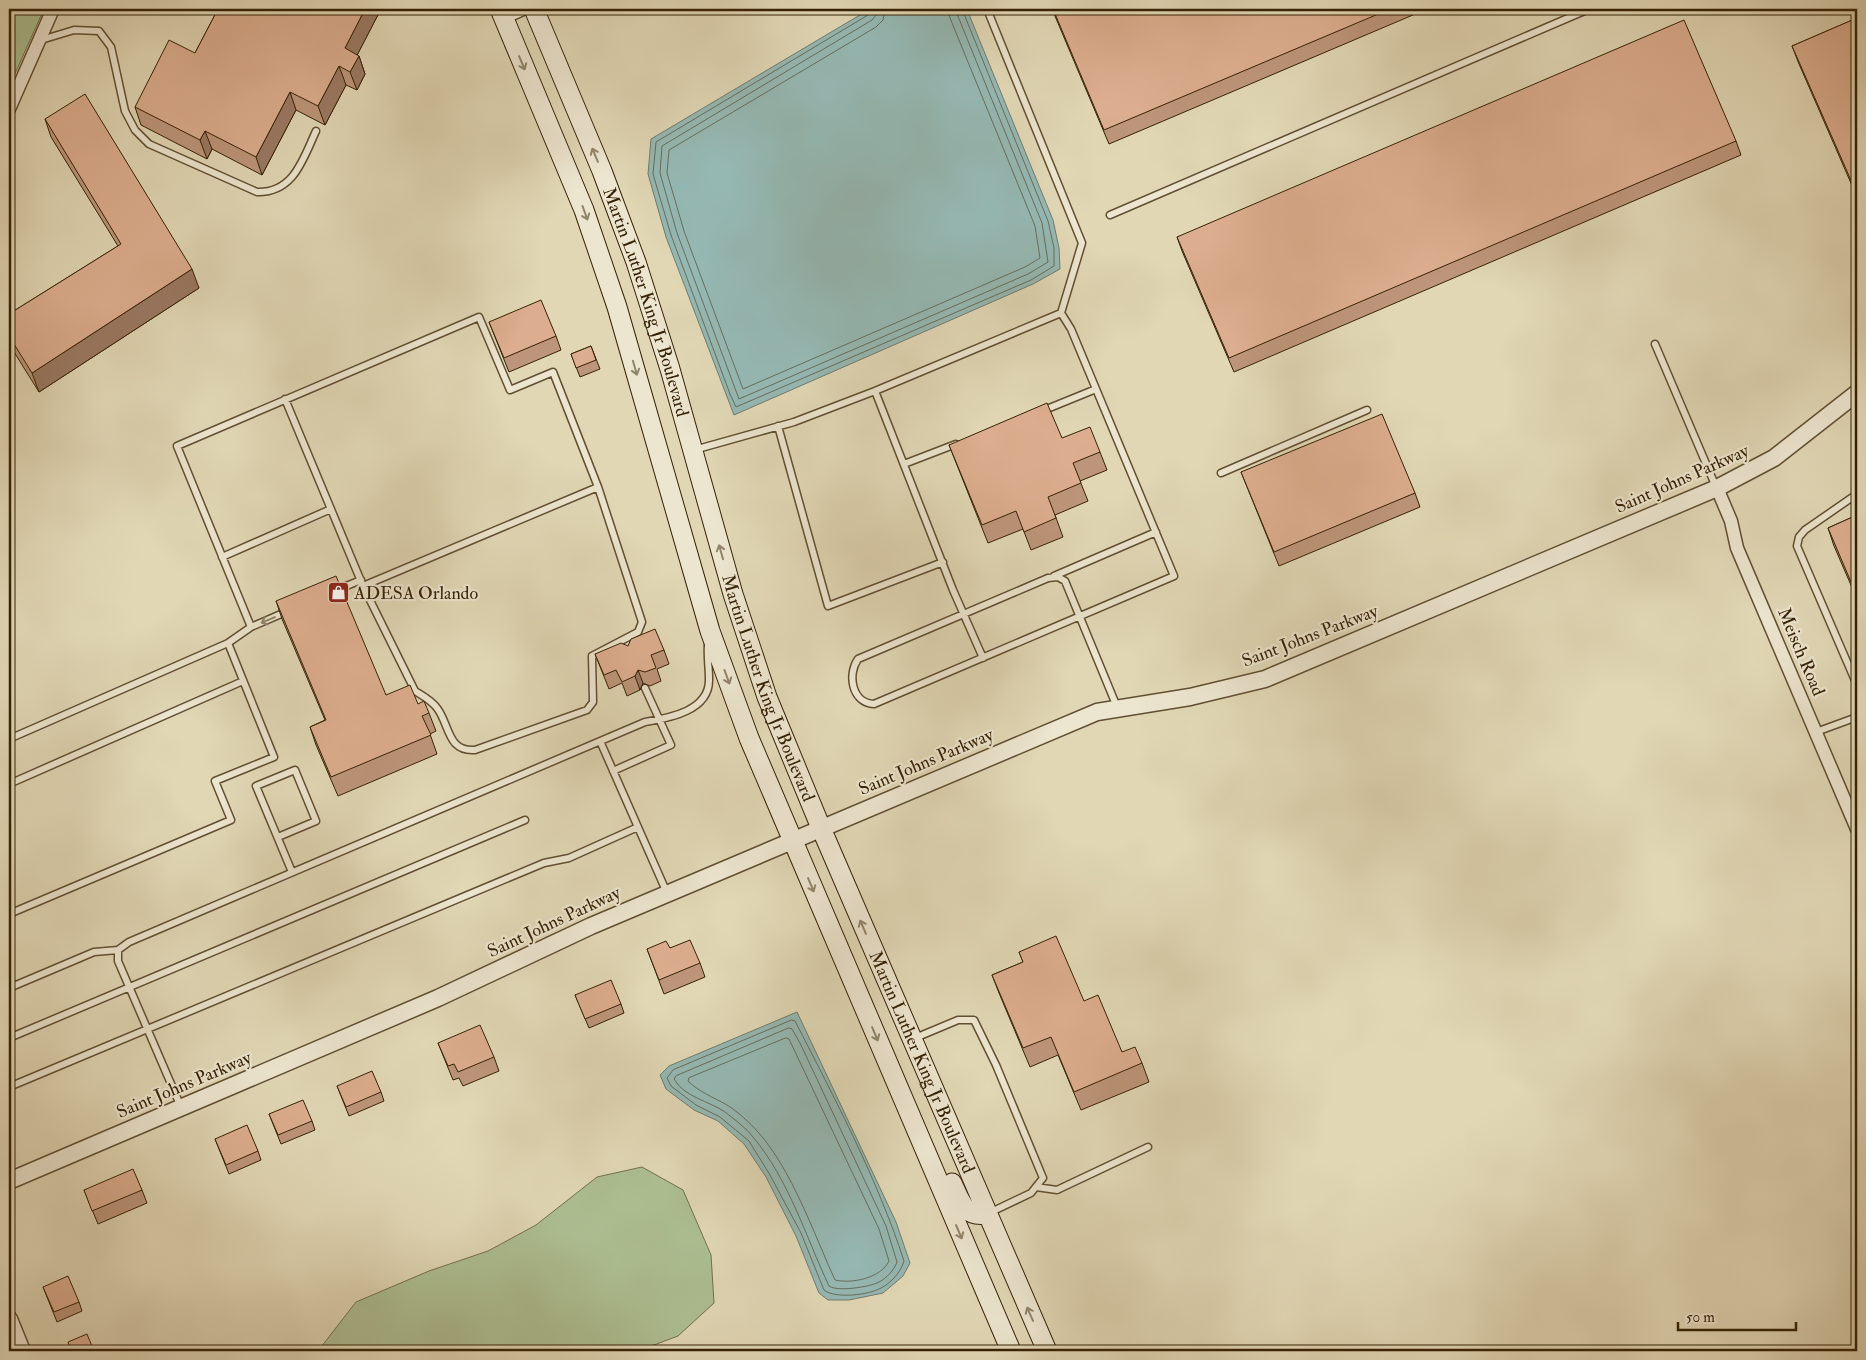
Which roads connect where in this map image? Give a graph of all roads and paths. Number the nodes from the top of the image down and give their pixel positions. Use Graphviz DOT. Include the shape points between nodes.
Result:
graph roads {
  1 [pos="53,9"];
  2 [pos="523,9"];
  3 [pos="534,9"];
  4 [pos="987,9"];
  5 [pos="1588,9"];
  6 [pos="502,13"];
  7 [pos="39,40"];
  8 [pos="9,109"];
  9 [pos="316,131"];
  10 [pos="1110,215"];
  11 [pos="1061,313"];
  12 [pos="1655,344"];
  13 [pos="1096,389"];
  14 [pos="875,391"];
  15 [pos="1857,393"];
  16 [pos="285,399"];
  17 [pos="1367,410"];
  18 [pos="1035,414"];
  19 [pos="778,426"];
  20 [pos="965,441"];
  21 [pos="694,457"];
  22 [pos="904,464"];
  23 [pos="1221,473"];
  24 [pos="598,487"];
  25 [pos="1717,488"];
  26 [pos="1857,494"];
  27 [pos="672,497"];
  28 [pos="331,509"];
  29 [pos="1156,532"];
  30 [pos="222,557"];
  31 [pos="943,562"];
  32 [pos="1048,578"];
  33 [pos="362,583"];
  34 [pos="324,596"];
  35 [pos="297,607"];
  36 [pos="964,614"];
  37 [pos="1080,617"];
  38 [pos="251,627"];
  39 [pos="710,631"];
  40 [pos="626,638"];
  41 [pos="228,643"];
  42 [pos="629,646"];
  43 [pos="983,658"];
  44 [pos="243,681"];
  45 [pos="1857,685"];
  46 [pos="645,688"];
  47 [pos="1118,708"];
  48 [pos="1857,717"];
  49 [pos="660,719"];
  50 [pos="1816,732"];
  51 [pos="9,739"];
  52 [pos="600,741"];
  53 [pos="613,771"];
  54 [pos="9,784"];
  55 [pos="526,820"];
  56 [pos="638,827"];
  57 [pos="821,828"];
  58 [pos="1857,829"];
  59 [pos="278,837"];
  60 [pos="792,840"];
  61 [pos="292,872"];
  62 [pos="667,894"];
  63 [pos="9,914"];
  64 [pos="118,950"];
  65 [pos="129,986"];
  66 [pos="9,988"];
  67 [pos="147,1029"];
  68 [pos="9,1038"];
  69 [pos="912,1040"];
  70 [pos="9,1087"];
  71 [pos="902,1098"];
  72 [pos="181,1108"];
  73 [pos="1148,1147"];
  74 [pos="9,1181"];
  75 [pos="1036,1187"];
  76 [pos="987,1214"];
  77 [pos="9,1319"];
  78 [pos="22,1351"];
  79 [pos="1011,1351"];
  80 [pos="1047,1351"];
  1 -- 7 [label="street"];
  2 -- 6 [label="street"];
  21 -- 3 [label="main road, Martin Luther King Jr Boulevard, one-way" via="636,262 602,170"];
  4 -- 11 [label="lane" via="1082,243"];
  5 -- 10 [label="lane"];
  6 -- 27 [label="main road, Martin Luther King Jr Boulevard, one-way" via="584,210 617,307"];
  7 -- 8 [label="street"];
  7 -- 9 [label="lane" via="74,30 99,31 111,47 125,110 134,130 148,144 257,192 269,192 286,184 298,170"];
  11 -- 13 [label="lane"];
  11 -- 14 [label="lane"];
  12 -- 25 [label="lane"];
  13 -- 18 [label="lane"];
  13 -- 29 [label="lane"];
  14 -- 19 [label="lane"];
  14 -- 22 [label="lane"];
  15 -- 25 [label="street, Saint Johns Parkway" via="1774,458"];
  16 -- 24 [label="lane" via="479,317 510,390 553,372"];
  16 -- 28 [label="lane"];
  16 -- 30 [label="lane" via="176,446"];
  17 -- 23 [label="lane"];
  19 -- 21 [label="lane"];
  19 -- 31 [label="lane" via="828,606"];
  20 -- 22 [label="lane"];
  21 -- 27 [label="main road"];
  57 -- 21 [label="main road, Martin Luther King Jr Boulevard, one-way" via="767,697 733,594"];
  22 -- 31 [label="lane"];
  24 -- 33 [label="lane"];
  24 -- 40 [label="lane" via="642,622 638,632"];
  25 -- 47 [label="street, Saint Johns Parkway" via="1265,679"];
  25 -- 50 [label="street, Meisch Road" via="1731,521 1737,548"];
  26 -- 45 [label="lane" via="1805,530 1797,546"];
  27 -- 39 [label="main road, Martin Luther King Jr Boulevard"];
  28 -- 30 [label="lane"];
  28 -- 33 [label="lane"];
  29 -- 32 [label="lane"];
  29 -- 37 [label="lane" via="1174,576"];
  30 -- 38 [label="lane"];
  31 -- 36 [label="lane"];
  32 -- 36 [label="lane"];
  32 -- 37 [label="lane" via="1058,577 1065,581"];
  33 -- 34 [label="lane"];
  33 -- 40 [label="lane" via="415,691 438,710 455,745 465,751 586,710 593,702 592,656"];
  35 -- 38 [label="lane, one-way"];
  36 -- 43 [label="lane"];
  36 -- 43 [label="lane" via="858,660 852,668 851,679 857,693 866,704 874,704"];
  37 -- 43 [label="lane"];
  37 -- 47 [label="lane"];
  38 -- 41 [label="lane"];
  39 -- 49 [label="lane" via="706,658 710,680 705,697 691,709"];
  39 -- 60 [label="main road, Martin Luther King Jr Boulevard, one-way" via="749,738"];
  40 -- 42 [label="lane"];
  41 -- 44 [label="lane"];
  41 -- 51 [label="lane"];
  44 -- 54 [label="lane"];
  44 -- 63 [label="lane" via="274,757 215,782 231,820"];
  46 -- 49 [label="lane"];
  47 -- 57 [label="street, Saint Johns Parkway" via="1097,712"];
  48 -- 50 [label="lane"];
  49 -- 52 [label="lane"];
  49 -- 53 [label="lane" via="671,745"];
  50 -- 58 [label="street, Meisch Road"];
  52 -- 53 [label="lane"];
  52 -- 61 [label="lane"];
  53 -- 56 [label="lane"];
  55 -- 65 [label="lane"];
  56 -- 62 [label="lane"];
  56 -- 67 [label="lane"];
  57 -- 60 [label="street, Saint Johns Parkway"];
  69 -- 57 [label="main road, Martin Luther King Jr Boulevard, one-way"];
  59 -- 59 [label="lane" via="256,786 295,770 316,821"];
  59 -- 61 [label="lane"];
  60 -- 62 [label="street, Saint Johns Parkway"];
  60 -- 71 [label="main road, Martin Luther King Jr Boulevard, one-way"];
  61 -- 64 [label="lane" via="129,942"];
  62 -- 72 [label="street, Saint Johns Parkway" via="438,998"];
  64 -- 65 [label="lane" via="118,961"];
  64 -- 66 [label="lane" via="94,952"];
  65 -- 67 [label="lane"];
  65 -- 68 [label="lane"];
  67 -- 70 [label="lane"];
  67 -- 72 [label="lane"];
  69 -- 75 [label="lane" via="958,1020 974,1020 1043,1178"];
  69 -- 76 [label="main road, Martin Luther King Jr Boulevard"];
  71 -- 76 [label="main road" via="922,1113 962,1206 972,1214"];
  71 -- 79 [label="main road, Martin Luther King Jr Boulevard, one-way"];
  72 -- 74 [label="street, Saint Johns Parkway"];
  73 -- 75 [label="lane" via="1057,1190"];
  75 -- 76 [label="lane" via="1031,1193"];
  80 -- 76 [label="main road, Martin Luther King Jr Boulevard, one-way"];
  77 -- 78 [label="street"];
}
